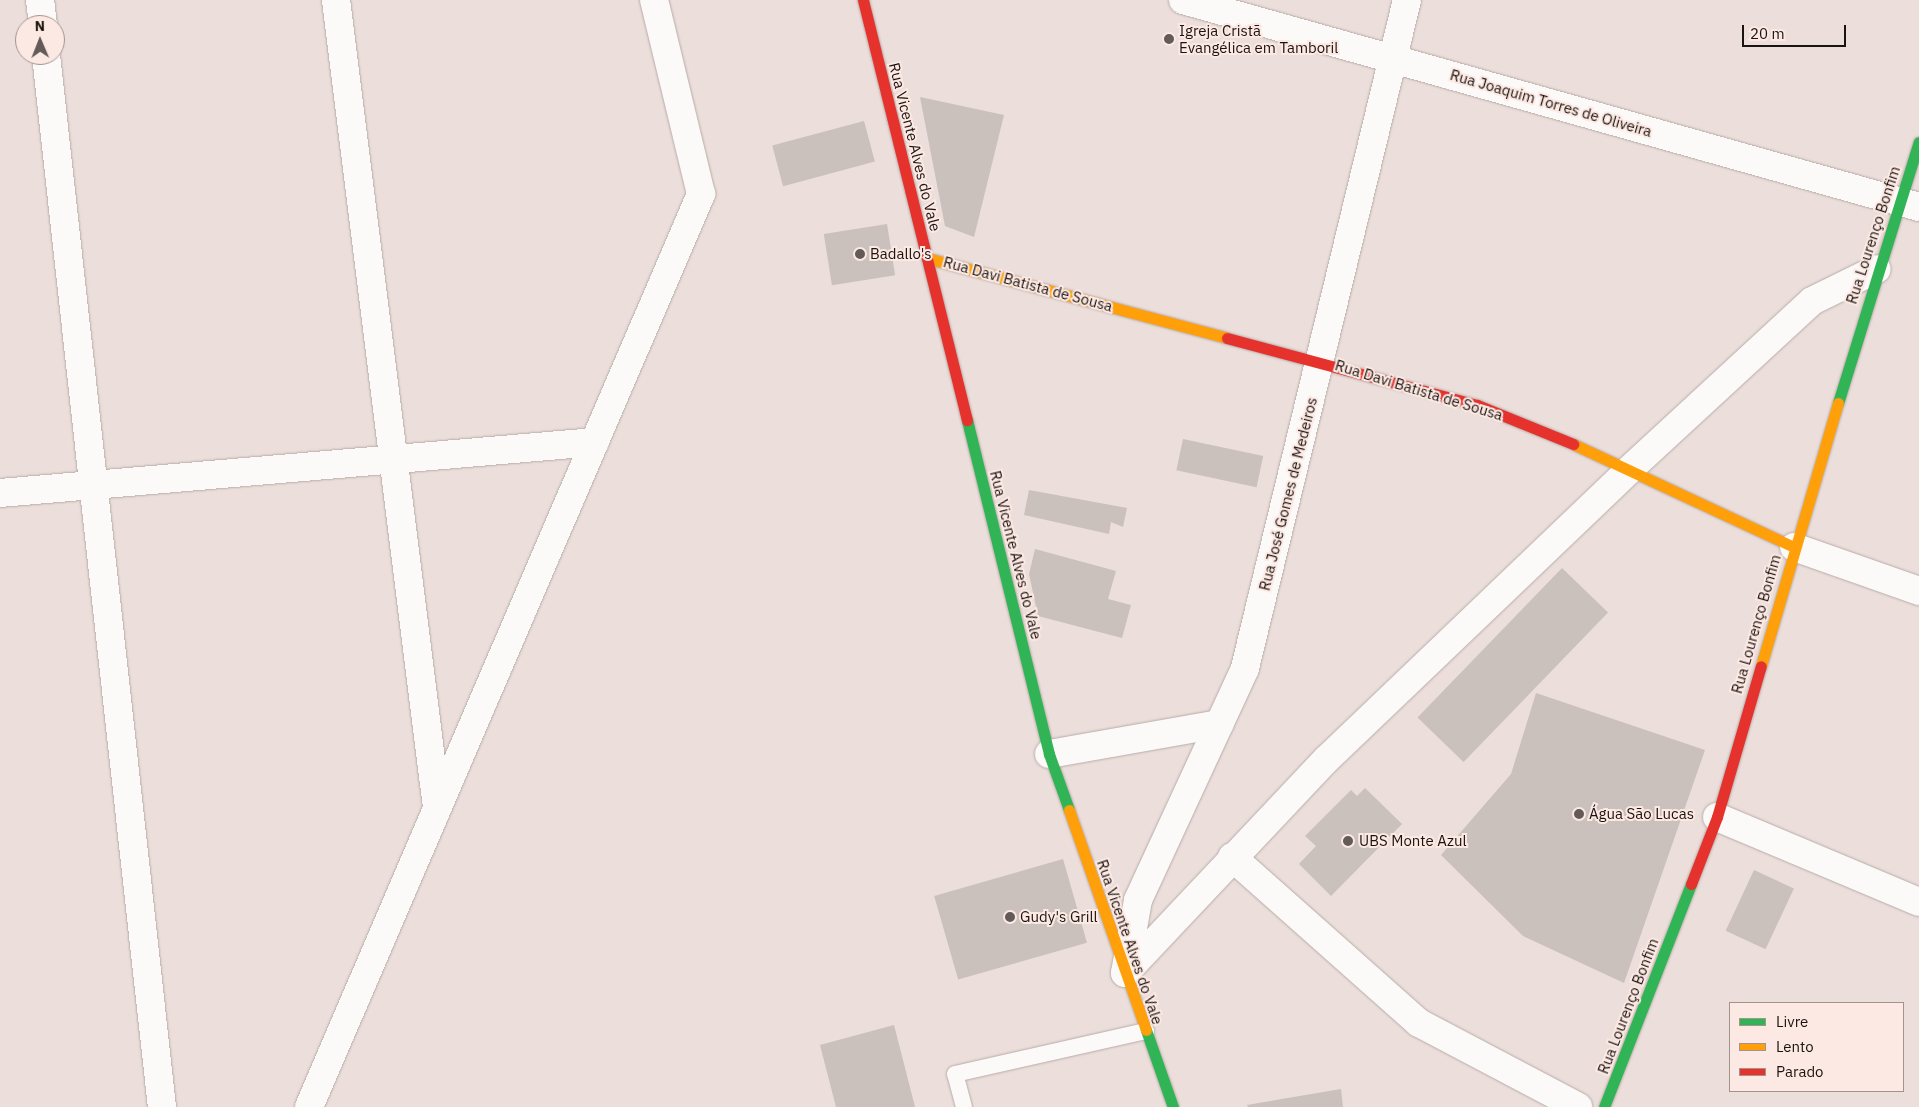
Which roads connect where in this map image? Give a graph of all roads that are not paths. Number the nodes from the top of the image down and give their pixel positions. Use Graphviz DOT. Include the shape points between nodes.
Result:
graph roads {
  1 [pos="40,0"];
  2 [pos="336,0"];
  3 [pos="654,0"];
  4 [pos="864,0"];
  5 [pos="1183,0"];
  6 [pos="1407,0"];
  7 [pos="42,15"];
  8 [pos="1393,60"];
  9 [pos="47,65"];
  10 [pos="1919,142"];
  11 [pos="1910,204"];
  12 [pos="927,258"];
  13 [pos="1876,269"];
  14 [pos="1321,361"];
  15 [pos="595,442"];
  16 [pos="394,459"];
  17 [pos="1631,468"];
  18 [pos="94,485"];
  19 [pos="0,493"];
  20 [pos="1794,547"];
  21 [pos="1919,591"];
  22 [pos="1219,724"];
  23 [pos="1049,754"];
  24 [pos="437,808"];
  25 [pos="1717,817"];
  26 [pos="1232,857"];
  27 [pos="1919,902"];
  28 [pos="1125,973"];
  29 [pos="1146,1031"];
  30 [pos="162,1107"];
  31 [pos="309,1107"];
  32 [pos="964,1107"];
  33 [pos="1173,1107"];
  34 [pos="1578,1107"];
  35 [pos="1604,1107"];
  1 -- 7 [label="street"];
  2 -- 16 [label="street"];
  3 -- 15 [label="street" via="701,194"];
  4 -- 12 [label="street, Rua Vicente Alves do Vale"];
  5 -- 8 [label="street, Rua Joaquim Torres de Oliveira"];
  6 -- 8 [label="street, Rua José Gomes de Medeiros"];
  8 -- 11 [label="street, Rua Joaquim Torres de Oliveira"];
  8 -- 14 [label="street, Rua José Gomes de Medeiros"];
  9 -- 18 [label="street"];
  10 -- 11 [label="street, Rua Lourenço Bonfim"];
  11 -- 13 [label="street, Rua Lourenço Bonfim"];
  12 -- 14 [label="street, Rua Davi Batista de Sousa"];
  12 -- 23 [label="street, Rua Vicente Alves do Vale"];
  13 -- 17 [label="street" via="1812,301"];
  13 -- 20 [label="street, Rua Lourenço Bonfim"];
  14 -- 17 [label="street, Rua Davi Batista de Sousa" via="1478,405"];
  14 -- 22 [label="street, Rua José Gomes de Medeiros" via="1245,668"];
  15 -- 16 [label="street"];
  15 -- 24 [label="street"];
  16 -- 18 [label="street"];
  16 -- 24 [label="street"];
  17 -- 20 [label="street, Rua Davi Batista de Sousa"];
  17 -- 26 [label="street" via="1327,759"];
  18 -- 19 [label="street"];
  18 -- 30 [label="street"];
  20 -- 21 [label="street, Rua Davi Batista de Sousa"];
  20 -- 25 [label="street, Rua Lourenço Bonfim"];
  22 -- 23 [label="street"];
  22 -- 28 [label="street, Rua José Gomes de Medeiros" via="1138,900"];
  23 -- 28 [label="street, Rua Vicente Alves do Vale"];
  24 -- 31 [label="street"];
  25 -- 27 [label="street"];
  25 -- 35 [label="street, Rua Lourenço Bonfim"];
  26 -- 28 [label="street"];
  26 -- 34 [label="street" via="1419,1023"];
  28 -- 29 [label="street, Rua Vicente Alves do Vale"];
  29 -- 32 [label="lane" via="955,1074"];
  29 -- 33 [label="street, Rua Vicente Alves do Vale"];
}
